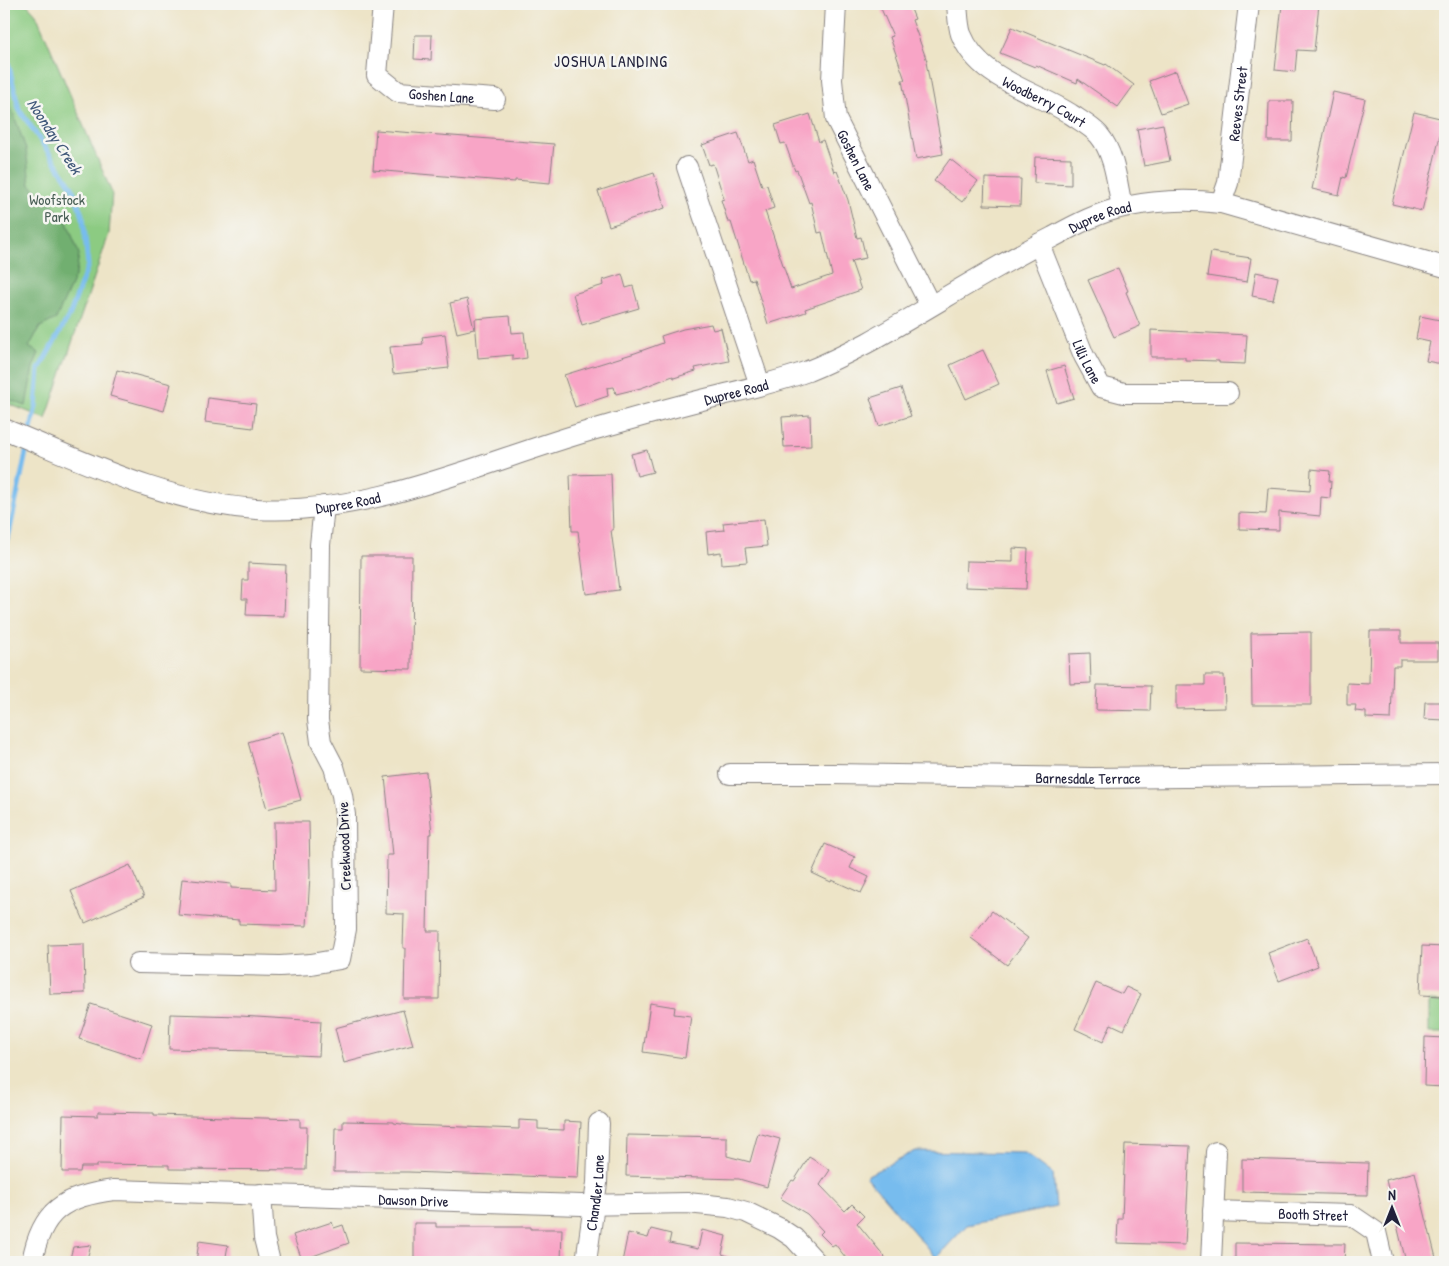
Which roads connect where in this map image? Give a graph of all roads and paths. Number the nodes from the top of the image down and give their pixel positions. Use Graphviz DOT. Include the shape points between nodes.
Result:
graph roads {
  1 [pos="383,4"];
  2 [pos="836,4"];
  3 [pos="957,4"];
  4 [pos="1249,4"];
  5 [pos="495,99"];
  6 [pos="687,167"];
  7 [pos="1221,203"];
  8 [pos="1122,207"];
  9 [pos="1040,243"];
  10 [pos="1445,267"];
  11 [pos="930,305"];
  12 [pos="760,385"];
  13 [pos="1228,393"];
  14 [pos="4,429"];
  15 [pos="324,506"];
  16 [pos="730,774"];
  17 [pos="1445,774"];
  18 [pos="138,962"];
  19 [pos="599,1123"];
  20 [pos="1216,1152"];
  21 [pos="261,1194"];
  22 [pos="594,1204"];
  23 [pos="1213,1211"];
  24 [pos="32,1262"];
  25 [pos="270,1262"];
  26 [pos="586,1262"];
  27 [pos="816,1262"];
  28 [pos="1211,1262"];
  29 [pos="1383,1262"];
  1 -- 5 [label="street, Goshen Lane" via="376,75 398,92"];
  2 -- 11 [label="street, Goshen Lane" via="832,80 836,119"];
  3 -- 8 [label="street, Woodberry Court" via="960,33 973,55 993,74 1066,111 1099,135 1114,169"];
  4 -- 7 [label="street, Reeves Street" via="1228,183"];
  6 -- 12 [label="street"];
  7 -- 8 [label="street, Dupree Road" via="1192,200"];
  7 -- 10 [label="street, Dupree Road"];
  8 -- 9 [label="street, Dupree Road" via="1095,216"];
  9 -- 11 [label="street, Dupree Road"];
  9 -- 13 [label="street, Lilli Lane" via="1084,356 1101,387 1124,393"];
  11 -- 12 [label="street, Dupree Road" via="839,357 808,371"];
  12 -- 15 [label="street, Dupree Road" via="586,432 403,491"];
  14 -- 15 [label="street, Dupree Road" via="163,492 216,505 287,510"];
  15 -- 18 [label="street, Creekwood Drive" via="320,545 318,720 322,742 342,795 345,815 346,929 340,959 280,966"];
  16 -- 17 [label="street, Barnesdale Terrace" via="1064,778"];
  19 -- 22 [label="street, Chandler Lane"];
  20 -- 23 [label="street"];
  21 -- 22 [label="street, Dawson Drive"];
  21 -- 24 [label="street, Dawson Drive" via="114,1190 74,1198 52,1214 34,1249"];
  21 -- 25 [label="street" via="264,1238"];
  22 -- 26 [label="street, Chandler Lane"];
  22 -- 27 [label="street, Dawson Drive" via="687,1203 728,1207 779,1228 794,1238"];
  23 -- 28 [label="street"];
  23 -- 29 [label="street, Booth Street" via="1351,1215 1376,1232"];
}
